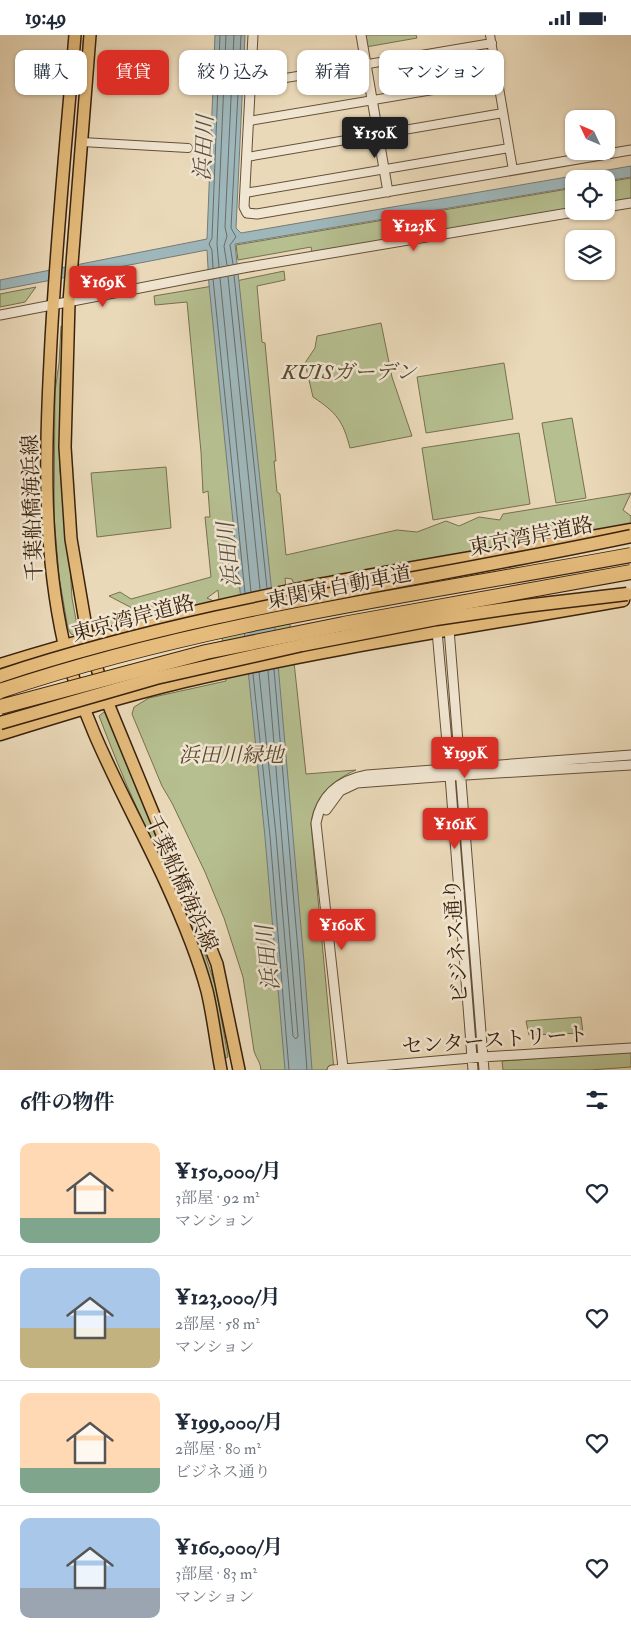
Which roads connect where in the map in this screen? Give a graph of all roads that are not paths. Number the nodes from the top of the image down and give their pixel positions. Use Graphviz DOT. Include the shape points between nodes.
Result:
graph roads {
  1 [pos="75,35"];
  2 [pos="90,35"];
  3 [pos="253,35"];
  4 [pos="361,35"];
  5 [pos="491,39"];
  6 [pos="252,50"];
  7 [pos="364,50"];
  8 [pos="369,64"];
  9 [pos="369,82"];
  10 [pos="249,95"];
  11 [pos="402,95"];
  12 [pos="500,95"];
  13 [pos="372,100"];
  14 [pos="503,113"];
  15 [pos="248,121"];
  16 [pos="378,135"];
  17 [pos="82,143"];
  18 [pos="188,148"];
  19 [pos="509,148"];
  20 [pos="631,150"];
  21 [pos="247,157"];
  22 [pos="384,169"];
  23 [pos="513,171"];
  24 [pos="388,192"];
  25 [pos="245,193"];
  26 [pos="631,203"];
  27 [pos="615,206"];
  28 [pos="565,214"];
  29 [pos="69,302"];
  30 [pos="53,305"];
  31 [pos="0,315"];
  32 [pos="631,530"];
  33 [pos="631,536"];
  34 [pos="631,555"];
  35 [pos="631,572"];
  36 [pos="630,595"];
  37 [pos="443,630"];
  38 [pos="88,639"];
  39 [pos="65,645"];
  40 [pos="0,665"];
  41 [pos="0,676"];
  42 [pos="0,691"];
  43 [pos="107,701"];
  44 [pos="0,707"];
  45 [pos="83,708"];
  46 [pos="0,723"];
  47 [pos="0,734"];
  48 [pos="631,755"];
  49 [pos="631,765"];
  50 [pos="460,771"];
  51 [pos="450,772"];
  52 [pos="631,1047"];
  53 [pos="483,1057"];
  54 [pos="472,1058"];
  55 [pos="343,1068"];
  56 [pos="221,1070"];
  57 [pos="239,1070"];
  58 [pos="332,1070"];
  59 [pos="473,1070"];
  60 [pos="484,1070"];
  1 -- 30 [label="main road, 千葉船橋海浜線"];
  2 -- 17 [label="main road, 千葉船橋海浜線"];
  3 -- 6 [label="street"];
  4 -- 7 [label="street"];
  5 -- 8 [label="street"];
  9 -- 13 [label="street"];
  10 -- 15 [label="street"];
  11 -- 13 [label="street"];
  12 -- 14 [label="street"];
  13 -- 15 [label="street"];
  13 -- 16 [label="street"];
  14 -- 16 [label="street"];
  14 -- 19 [label="street"];
  15 -- 21 [label="street"];
  16 -- 21 [label="street"];
  16 -- 22 [label="street"];
  17 -- 18 [label="street"];
  17 -- 29 [label="main road, 千葉船橋海浜線"];
  19 -- 22 [label="street"];
  19 -- 23 [label="street"];
  20 -- 23 [label="street"];
  21 -- 25 [label="street"];
  22 -- 24 [label="street"];
  22 -- 25 [label="street"];
  23 -- 24 [label="street"];
  24 -- 25 [label="street" via="257,214 244,210"];
  26 -- 27 [label="street"];
  28 -- 29 [label="street" via="243,268"];
  29 -- 30 [label="street"];
  29 -- 38 [label="main road, 千葉船橋海浜線" via="67,494"];
  30 -- 31 [label="street"];
  30 -- 39 [label="main road, 千葉船橋海浜線" via="47,448 48,540"];
  32 -- 38 [label="highway" via="304,588"];
  33 -- 41 [label="highway, 東京湾岸道路, bridge" via="226,615 105,645"];
  34 -- 42 [label="highway, 東関東自動車道, bridge" via="218,631"];
  35 -- 44 [label="highway, 東関東自動車道, bridge" via="206,652"];
  36 -- 37 [label="highway"];
  36 -- 46 [label="highway, bridge" via="446,618 302,645 156,677"];
  37 -- 43 [label="highway" via="228,672"];
  37 -- 50 [label="street, ビジネス通り"];
  37 -- 51 [label="street, ビジネス通り"];
  38 -- 39 [label="highway"];
  38 -- 43 [label="main road, 千葉船橋海浜線"];
  39 -- 40 [label="highway"];
  39 -- 45 [label="main road, 千葉船橋海浜線"];
  43 -- 45 [label="highway"];
  43 -- 57 [label="main road, 千葉船橋海浜線" via="217,964"];
  45 -- 47 [label="highway"];
  45 -- 56 [label="main road, 千葉船橋海浜線" via="188,934 207,992"];
  48 -- 50 [label="street"];
  49 -- 50 [label="street"];
  50 -- 51 [label="street"];
  50 -- 53 [label="street, ビジネス通り"];
  51 -- 54 [label="street, ビジネス通り"];
  51 -- 55 [label="street" via="367,775 345,781 328,795 318,813 316,823"];
  52 -- 53 [label="street, センターストリート"];
  53 -- 54 [label="street, センターストリート"];
  53 -- 60 [label="street, ビジネス通り"];
  54 -- 55 [label="street, センターストリート"];
  54 -- 59 [label="street, ビジネス通り"];
  55 -- 58 [label="street, センターストリート"];
}
